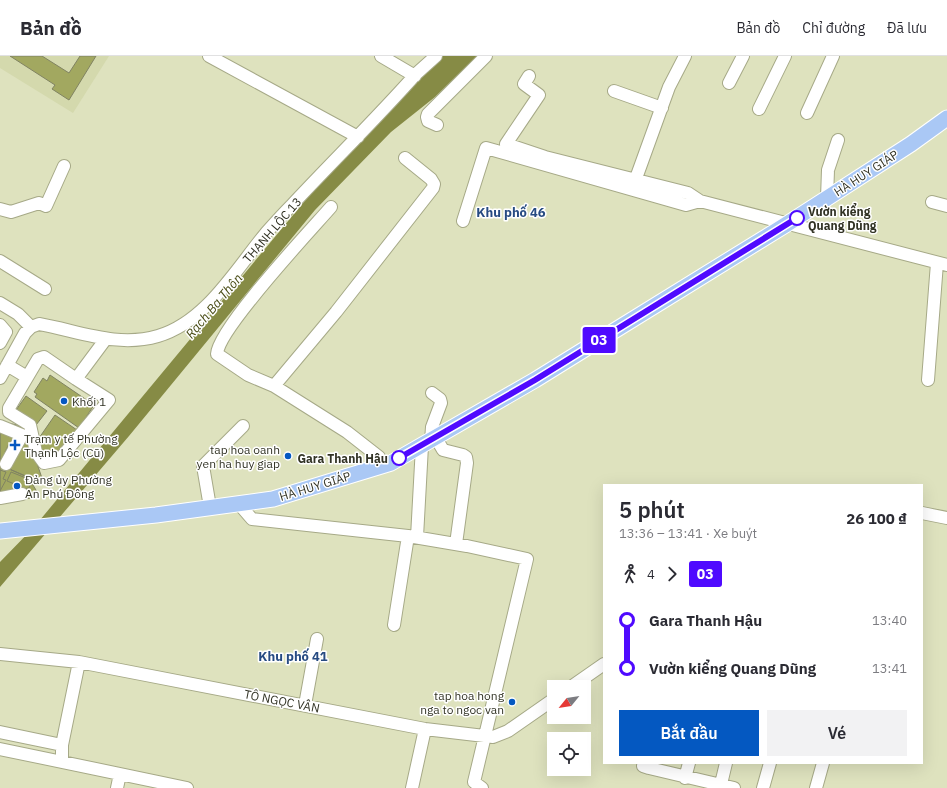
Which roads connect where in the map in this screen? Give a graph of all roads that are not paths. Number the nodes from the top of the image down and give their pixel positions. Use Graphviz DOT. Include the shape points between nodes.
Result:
graph roads {
  1 [pos="209,56"];
  2 [pos="381,56"];
  3 [pos="436,56"];
  4 [pos="486,56"];
  5 [pos="685,56"];
  6 [pos="743,56"];
  7 [pos="785,56"];
  8 [pos="833,56"];
  9 [pos="415,76"];
  10 [pos="529,76"];
  11 [pos="729,83"];
  12 [pos="614,90"];
  13 [pos="662,108"];
  14 [pos="759,109"];
  15 [pos="807,113"];
  16 [pos="947,118"];
  17 [pos="437,125"];
  18 [pos="358,137"];
  19 [pos="838,140"];
  20 [pos="405,158"];
  21 [pos="64,166"];
  22 [pos="634,181"];
  23 [pos="827,198"];
  24 [pos="700,201"];
  25 [pos="932,202"];
  26 [pos="947,206"];
  27 [pos="331,207"];
  28 [pos="0,209"];
  29 [pos="463,221"];
  30 [pos="787,224"];
  31 [pos="0,261"];
  32 [pos="942,264"];
  33 [pos="45,289"];
  34 [pos="0,303"];
  35 [pos="0,325"];
  36 [pos="31,327"];
  37 [pos="105,340"];
  38 [pos="0,343"];
  39 [pos="3,370"];
  40 [pos="27,378"];
  41 [pos="76,379"];
  42 [pos="928,380"];
  43 [pos="274,386"];
  44 [pos="432,393"];
  45 [pos="0,426"];
  46 [pos="243,426"];
  47 [pos="430,442"];
  48 [pos="6,464"];
  49 [pos="381,467"];
  50 [pos="22,494"];
  51 [pos="0,498"];
  52 [pos="239,504"];
  53 [pos="210,508"];
  54 [pos="923,513"];
  55 [pos="947,518"];
  56 [pos="0,531"];
  57 [pos="413,536"];
  58 [pos="456,544"];
  59 [pos="394,624"];
  60 [pos="317,639"];
  61 [pos="0,654"];
  62 [pos="79,662"];
  63 [pos="603,665"];
  64 [pos="581,680"];
  65 [pos="547,704"];
  66 [pos="304,705"];
  67 [pos="425,729"];
  68 [pos="0,732"];
  69 [pos="486,736"];
  70 [pos="0,749"];
  71 [pos="62,754"];
  72 [pos="644,764"];
  73 [pos="689,764"];
  74 [pos="726,764"];
  75 [pos="770,764"];
  76 [pos="824,764"];
  77 [pos="120,774"];
  78 [pos="685,778"];
  79 [pos="721,784"];
  80 [pos="117,788"];
  81 [pos="187,788"];
  82 [pos="412,788"];
  83 [pos="482,788"];
  84 [pos="734,788"];
  85 [pos="763,788"];
  86 [pos="816,788"];
  1 -- 18 [label="street"];
  2 -- 9 [label="street"];
  3 -- 9 [label="street, THẠNH LỘC 13"];
  4 -- 17 [label="street" via="428,114 428,120"];
  5 -- 13 [label="street" via="669,87"];
  6 -- 11 [label="street"];
  7 -- 14 [label="street"];
  8 -- 15 [label="street"];
  9 -- 18 [label="street, THẠNH LỘC 13"];
  10 -- 22 [label="street" via="524,84 539,95 506,144"];
  12 -- 13 [label="street"];
  13 -- 22 [label="street"];
  16 -- 23 [label="main road, HÀ HUY GIÁP"];
  18 -- 37 [label="street, THẠNH LỘC 13" via="267,232 211,300 186,323 159,336 140,340"];
  19 -- 23 [label="street" via="828,170"];
  20 -- 43 [label="street" via="431,179 433,188 336,312"];
  21 -- 28 [label="street" via="46,206 39,204 11,212"];
  22 -- 24 [label="street" via="688,193"];
  23 -- 30 [label="main road, HÀ HUY GIÁP"];
  24 -- 29 [label="street" via="686,205 486,148"];
  24 -- 30 [label="street"];
  25 -- 26 [label="street"];
  27 -- 43 [label="street" via="256,291 217,348 217,354 231,365"];
  30 -- 32 [label="street"];
  30 -- 47 [label="main road, HÀ HUY GIÁP"];
  31 -- 33 [label="street"];
  32 -- 42 [label="street"];
  34 -- 36 [label="street" via="18,314"];
  35 -- 38 [label="street" via="6,332"];
  36 -- 37 [label="street, THẠNH LỘC 13" via="39,324"];
  36 -- 39 [label="street"];
  37 -- 41 [label="street"];
  39 -- 40 [label="street"];
  40 -- 41 [label="street" via="38,359 44,358"];
  40 -- 41 [label="street" via="9,412 30,425 36,452 44,463 59,460 109,400"];
  43 -- 49 [label="street" via="363,444 379,457"];
  44 -- 47 [label="street" via="441,403 432,427"];
  45 -- 48 [label="street" via="22,435"];
  46 -- 53 [label="street" via="203,466"];
  47 -- 49 [label="main road, HÀ HUY GIÁP"];
  47 -- 57 [label="street"];
  47 -- 58 [label="street" via="443,450 466,457"];
  49 -- 52 [label="main road, HÀ HUY GIÁP" via="273,499"];
  50 -- 51 [label="street"];
  52 -- 53 [label="main road, HÀ HUY GIÁP"];
  52 -- 57 [label="street" via="252,518"];
  53 -- 56 [label="main road, HÀ HUY GIÁP"];
  54 -- 55 [label="street"];
  57 -- 58 [label="street"];
  57 -- 59 [label="street"];
  58 -- 69 [label="street" via="527,559"];
  60 -- 66 [label="street"];
  61 -- 62 [label="street, TÔ NGỌC VÂN"];
  62 -- 66 [label="street, TÔ NGỌC VÂN"];
  62 -- 71 [label="street"];
  63 -- 64 [label="street"];
  65 -- 69 [label="street, TÔ NGỌC VÂN" via="508,731 493,737"];
  66 -- 67 [label="street, TÔ NGỌC VÂN"];
  67 -- 69 [label="street, TÔ NGỌC VÂN"];
  67 -- 82 [label="street"];
  68 -- 71 [label="street"];
  69 -- 83 [label="street" via="474,782"];
  70 -- 71 [label="street"];
  71 -- 77 [label="street"];
  72 -- 78 [label="street" via="643,766"];
  73 -- 78 [label="street"];
  74 -- 79 [label="street"];
  75 -- 85 [label="street"];
  76 -- 86 [label="street"];
  77 -- 80 [label="street"];
  77 -- 81 [label="street"];
  78 -- 79 [label="street"];
  79 -- 84 [label="street"];
}
